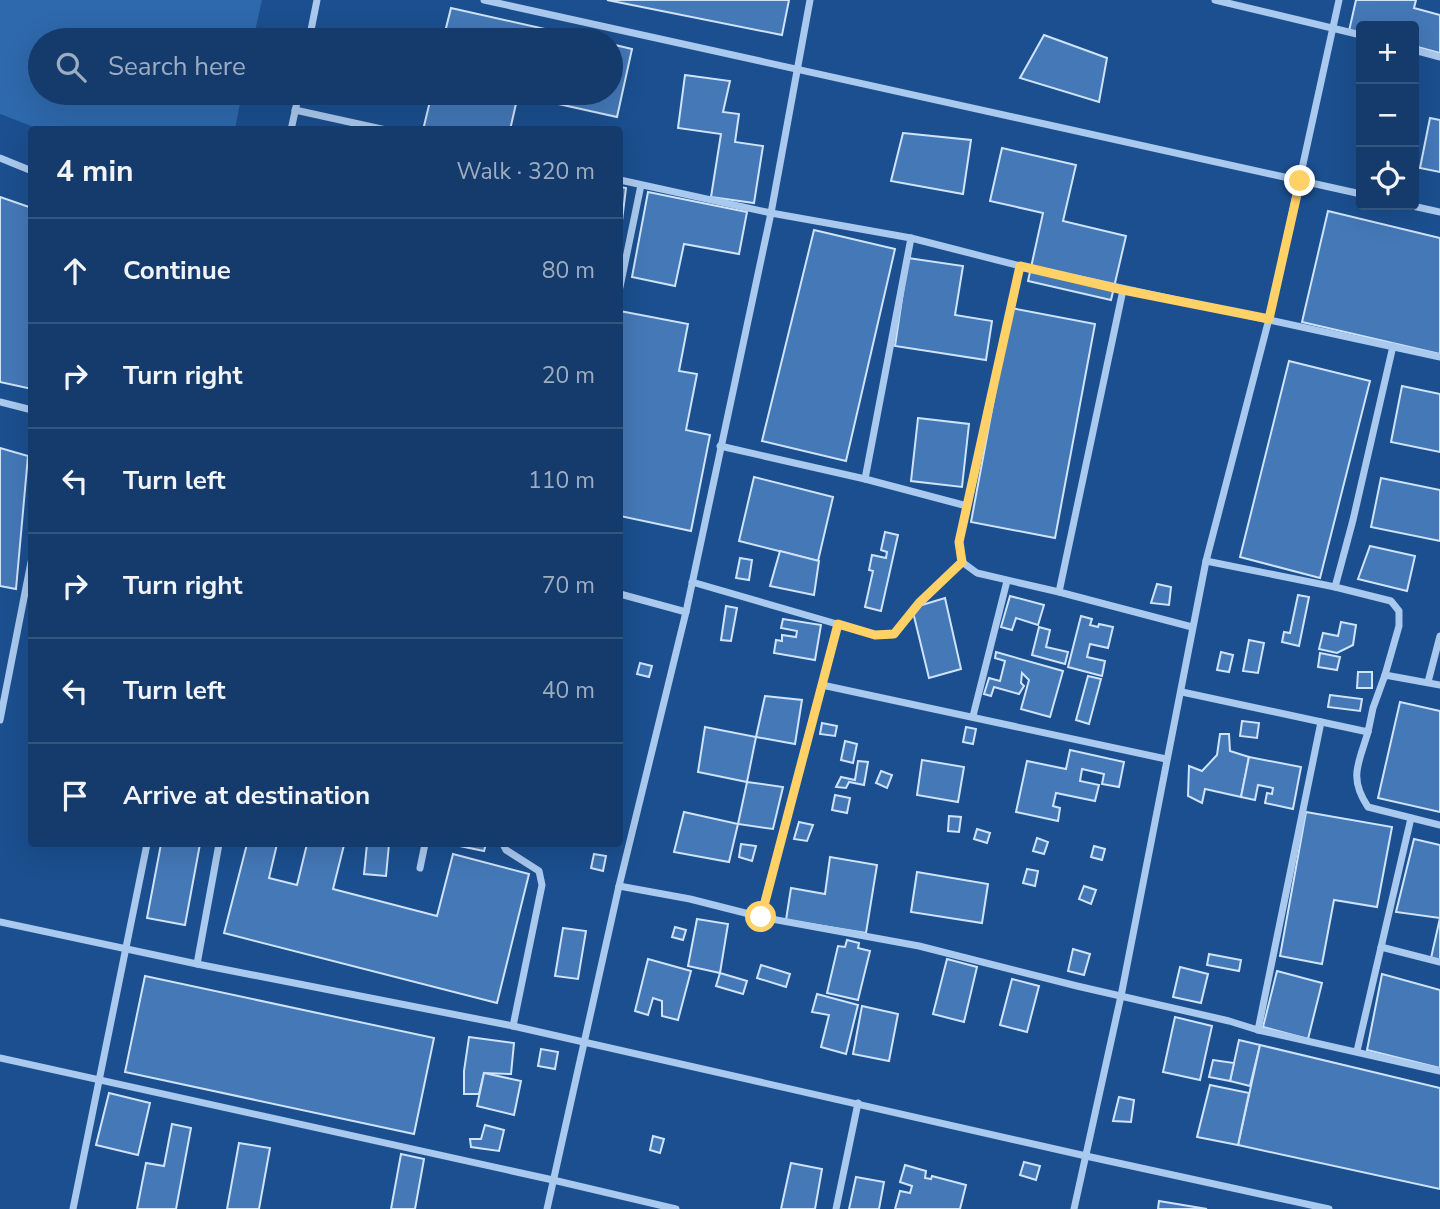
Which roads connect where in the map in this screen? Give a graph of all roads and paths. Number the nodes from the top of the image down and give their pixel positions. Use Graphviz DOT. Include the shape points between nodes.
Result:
graph roads {
  1 [pos="317,0"];
  2 [pos="484,0"];
  3 [pos="810,0"];
  4 [pos="1215,0"];
  5 [pos="1339,0"];
  6 [pos="1334,27"];
  7 [pos="311,28"];
  8 [pos="609,28"];
  9 [pos="623,31"];
  10 [pos="1356,34"];
  11 [pos="1419,51"];
  12 [pos="1440,57"];
  13 [pos="796,70"];
  14 [pos="296,105"];
  15 [pos="295,110"];
  16 [pos="292,126"];
  17 [pos="368,126"];
  18 [pos="0,158"];
  19 [pos="28,169"];
  20 [pos="623,181"];
  21 [pos="1300,181"];
  22 [pos="641,185"];
  23 [pos="1356,193"];
  24 [pos="1419,207"];
  25 [pos="1440,212"];
  26 [pos="771,213"];
  27 [pos="911,238"];
  28 [pos="1020,266"];
  29 [pos="623,272"];
  30 [pos="1123,290"];
  31 [pos="1269,319"];
  32 [pos="1393,346"];
  33 [pos="1440,357"];
  34 [pos="0,402"];
  35 [pos="28,409"];
  36 [pos="720,446"];
  37 [pos="864,479"];
  38 [pos="967,506"];
  39 [pos="1206,561"];
  40 [pos="962,562"];
  41 [pos="28,576"];
  42 [pos="1007,581"];
  43 [pos="692,582"];
  44 [pos="1335,587"];
  45 [pos="1059,592"];
  46 [pos="623,595"];
  47 [pos="686,612"];
  48 [pos="838,624"];
  49 [pos="1192,627"];
  50 [pos="1440,636"];
  51 [pos="1385,676"];
  52 [pos="1429,682"];
  53 [pos="822,685"];
  54 [pos="1440,685"];
  55 [pos="1182,692"];
  56 [pos="974,716"];
  57 [pos="0,720"];
  58 [pos="1321,722"];
  59 [pos="1368,732"];
  60 [pos="1166,759"];
  61 [pos="1411,818"];
  62 [pos="1440,825"];
  63 [pos="146,847"];
  64 [pos="218,847"];
  65 [pos="424,847"];
  66 [pos="504,847"];
  67 [pos="420,868"];
  68 [pos="619,886"];
  69 [pos="761,917"];
  70 [pos="0,922"];
  71 [pos="1381,947"];
  72 [pos="125,949"];
  73 [pos="1440,962"];
  74 [pos="197,964"];
  75 [pos="1121,996"];
  76 [pos="513,1026"];
  77 [pos="1258,1030"];
  78 [pos="585,1043"];
  79 [pos="1357,1051"];
  80 [pos="0,1058"];
  81 [pos="1440,1071"];
  82 [pos="99,1079"];
  83 [pos="858,1103"];
  84 [pos="1086,1156"];
  85 [pos="553,1180"];
  86 [pos="73,1209"];
  87 [pos="547,1209"];
  88 [pos="676,1209"];
  89 [pos="836,1209"];
  90 [pos="1074,1209"];
  91 [pos="1329,1209"];
  1 -- 7 [label="street"];
  2 -- 8 [label="street"];
  3 -- 13 [label="street"];
  4 -- 6 [label="street"];
  5 -- 6 [label="street"];
  6 -- 10 [label="street"];
  6 -- 21 [label="street"];
  9 -- 13 [label="street"];
  11 -- 12 [label="street"];
  13 -- 21 [label="street"];
  13 -- 26 [label="street"];
  14 -- 15 [label="street"];
  15 -- 16 [label="street"];
  15 -- 17 [label="street"];
  18 -- 19 [label="street"];
  20 -- 22 [label="street"];
  21 -- 23 [label="street"];
  21 -- 31 [label="street"];
  22 -- 26 [label="street"];
  22 -- 29 [label="street"];
  24 -- 25 [label="street"];
  26 -- 27 [label="street"];
  26 -- 36 [label="street"];
  27 -- 28 [label="street"];
  27 -- 37 [label="street"];
  28 -- 30 [label="street"];
  28 -- 38 [label="street"];
  30 -- 31 [label="street"];
  30 -- 45 [label="street"];
  31 -- 32 [label="street"];
  31 -- 39 [label="street"];
  32 -- 33 [label="street"];
  32 -- 44 [label="street"];
  34 -- 35 [label="street"];
  36 -- 37 [label="street"];
  36 -- 43 [label="street"];
  37 -- 38 [label="street"];
  38 -- 40 [label="street" via="959,542"];
  39 -- 44 [label="street"];
  39 -- 49 [label="street"];
  40 -- 42 [label="street" via="977,573"];
  40 -- 48 [label="street" via="894,634 875,635"];
  41 -- 57 [label="street"];
  42 -- 45 [label="street"];
  42 -- 56 [label="street"];
  43 -- 47 [label="street"];
  43 -- 48 [label="street"];
  44 -- 51 [label="street" via="1391,601 1399,611"];
  45 -- 49 [label="street"];
  46 -- 47 [label="street"];
  47 -- 68 [label="street"];
  48 -- 53 [label="street"];
  49 -- 55 [label="street"];
  50 -- 52 [label="street"];
  51 -- 52 [label="street"];
  51 -- 59 [label="street"];
  52 -- 54 [label="street"];
  53 -- 56 [label="street"];
  53 -- 69 [label="street"];
  55 -- 58 [label="street"];
  55 -- 60 [label="street"];
  56 -- 60 [label="street"];
  58 -- 59 [label="street"];
  58 -- 77 [label="street"];
  59 -- 61 [label="street" via="1356,772 1358,792 1368,807"];
  60 -- 75 [label="street"];
  61 -- 62 [label="street"];
  61 -- 71 [label="street"];
  63 -- 72 [label="street"];
  64 -- 74 [label="street"];
  65 -- 67 [label="street"];
  66 -- 76 [label="street" via="539,871 542,885"];
  68 -- 69 [label="street"];
  68 -- 78 [label="street"];
  69 -- 75 [label="street" via="919,946"];
  70 -- 72 [label="street"];
  71 -- 73 [label="street"];
  71 -- 79 [label="street"];
  72 -- 74 [label="street"];
  72 -- 82 [label="street"];
  74 -- 76 [label="street"];
  75 -- 77 [label="street"];
  75 -- 84 [label="street"];
  76 -- 78 [label="street"];
  77 -- 79 [label="street"];
  78 -- 83 [label="street"];
  78 -- 85 [label="street"];
  79 -- 81 [label="street"];
  80 -- 82 [label="street"];
  82 -- 85 [label="street"];
  82 -- 86 [label="street"];
  83 -- 84 [label="street"];
  83 -- 89 [label="street"];
  84 -- 90 [label="street"];
  84 -- 91 [label="street"];
  85 -- 87 [label="street"];
  85 -- 88 [label="street"];
}
